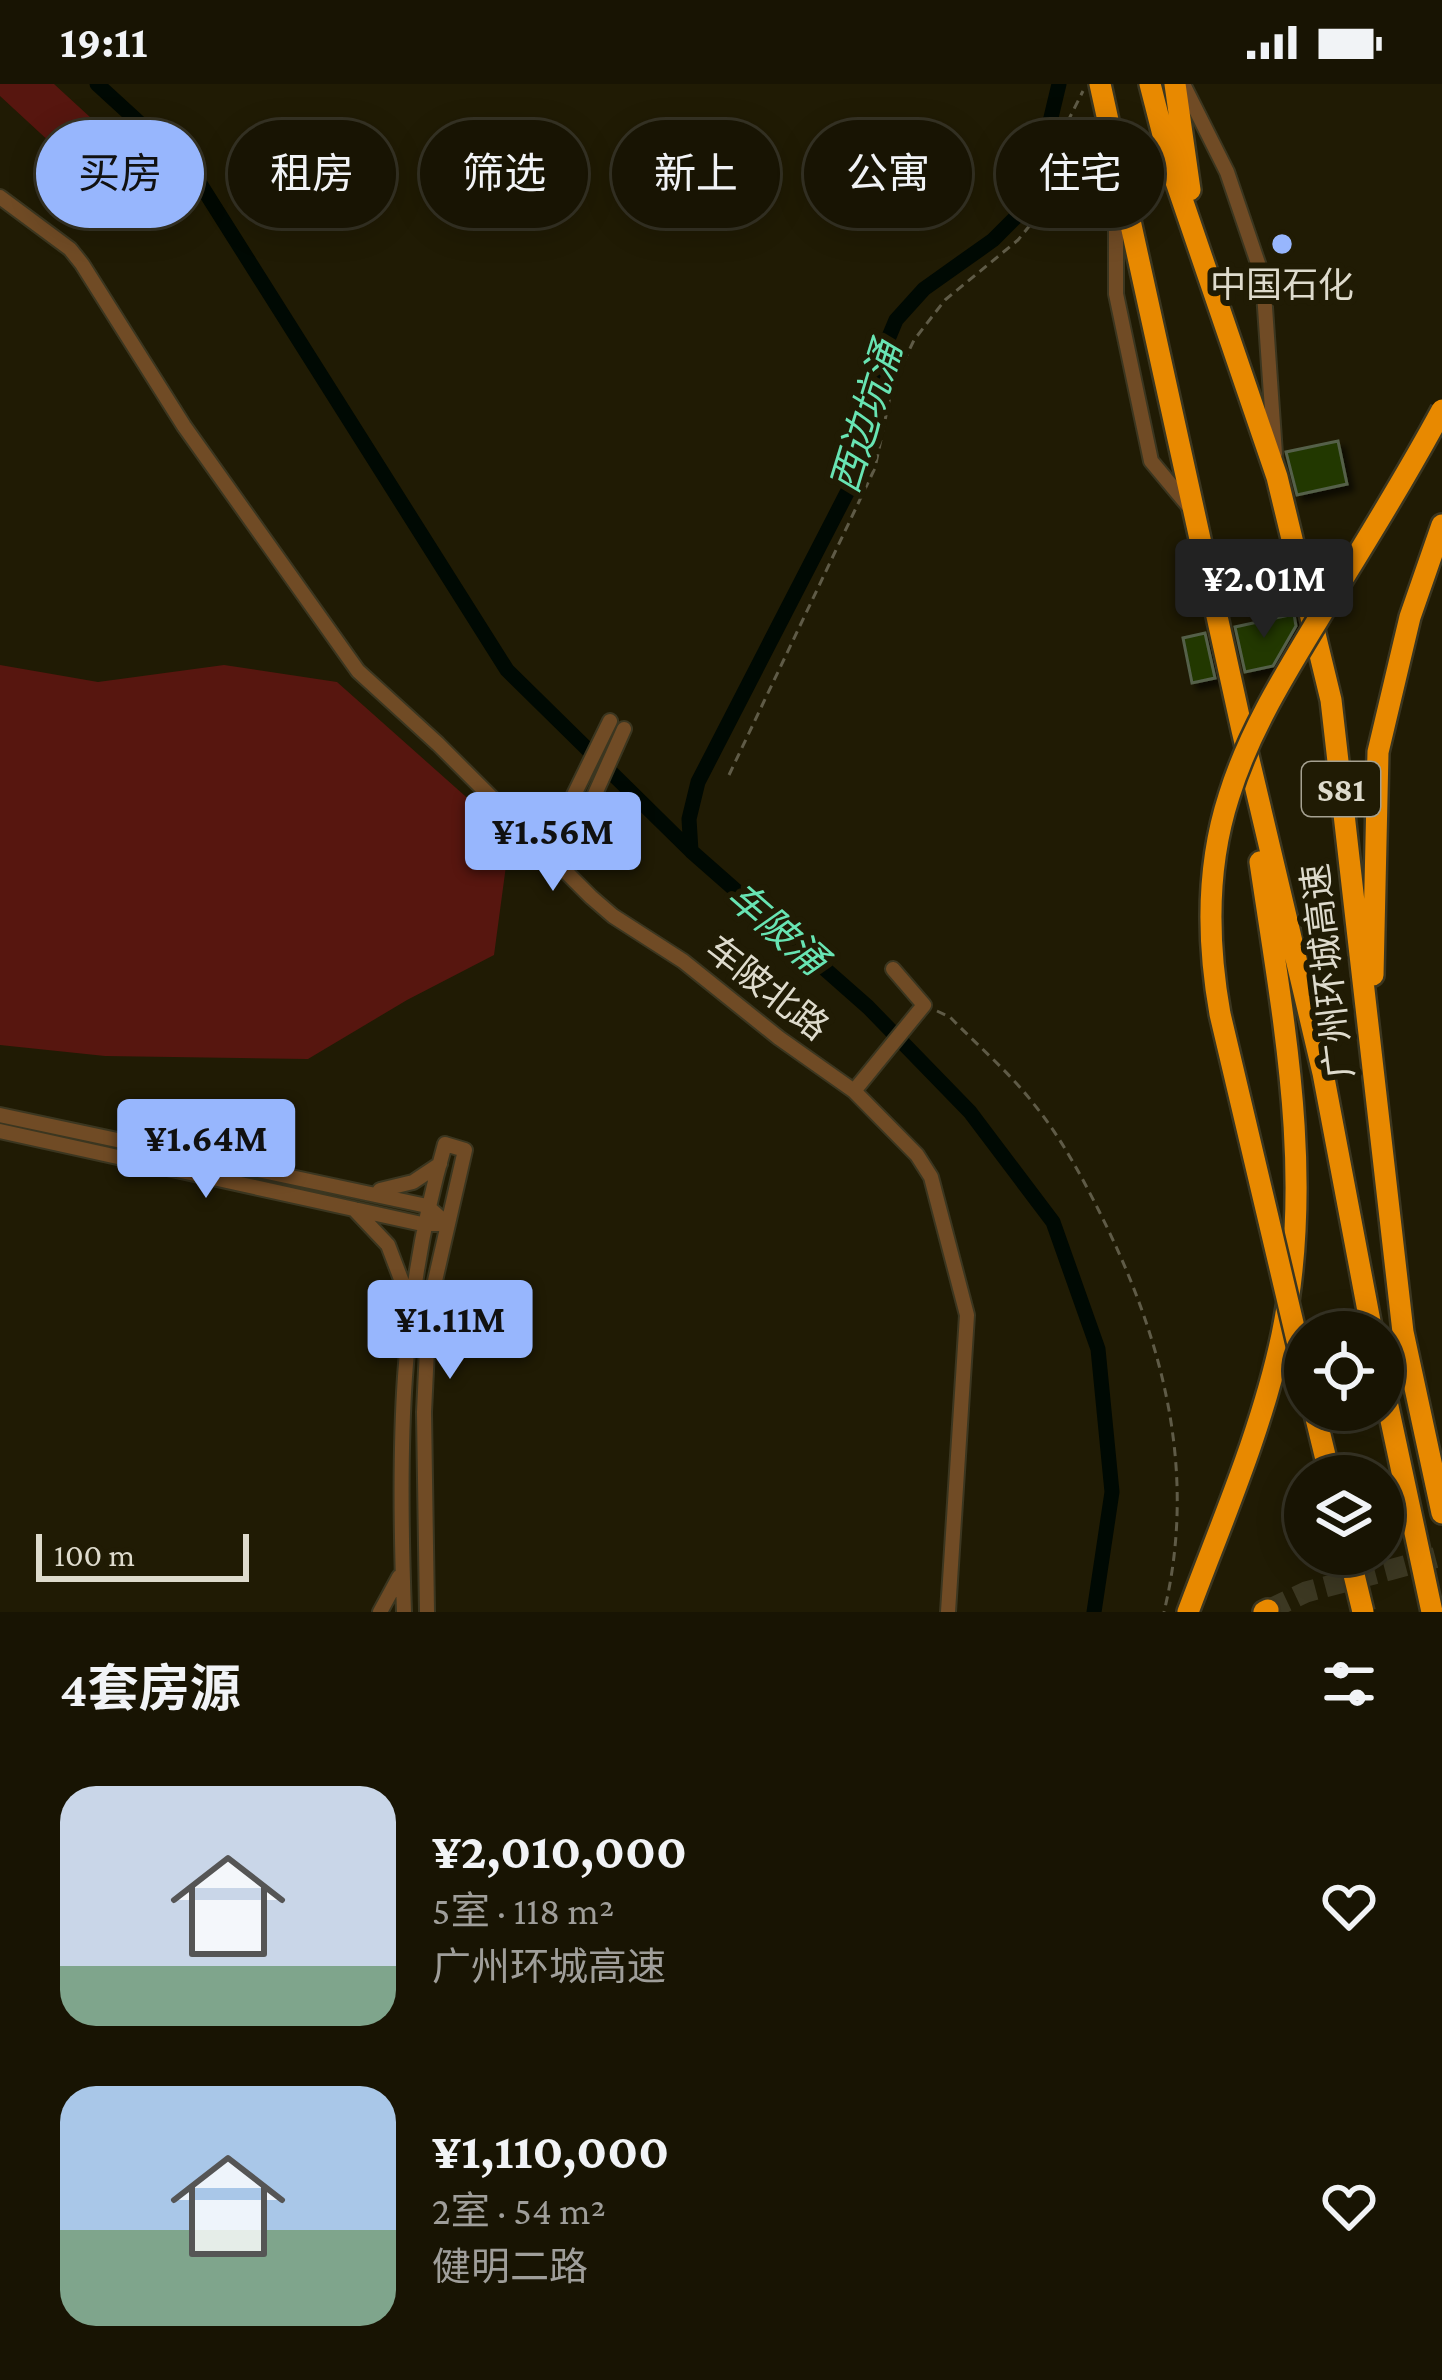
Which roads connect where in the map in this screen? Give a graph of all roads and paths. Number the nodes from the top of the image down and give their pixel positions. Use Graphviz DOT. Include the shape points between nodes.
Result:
graph roads {
  1 [pos="1093,84"];
  2 [pos="1150,84"];
  3 [pos="1179,84"];
  4 [pos="1105,120"];
  5 [pos="0,196"];
  6 [pos="1116,228"];
  7 [pos="1132,228"];
  8 [pos="1197,238"];
  9 [pos="1442,410"];
  10 [pos="1276,477"];
  11 [pos="1194,512"];
  12 [pos="1442,525"];
  13 [pos="1242,730"];
  14 [pos="729,775"];
  15 [pos="553,838"];
  16 [pos="570,850"];
  17 [pos="893,969"];
  18 [pos="924,1005"];
  19 [pos="1371,1059"];
  20 [pos="854,1091"];
  21 [pos="0,1115"];
  22 [pos="0,1131"];
  23 [pos="440,1164"];
  24 [pos="359,1191"];
  25 [pos="427,1206"];
  26 [pos="354,1209"];
  27 [pos="422,1224"];
  28 [pos="447,1224"];
  29 [pos="410,1305"];
  30 [pos="1290,1311"];
  31 [pos="1368,1311"];
  32 [pos="1393,1431"];
  33 [pos="1442,1513"];
  34 [pos="403,1567"];
  35 [pos="1354,1575"];
  36 [pos="380,1612"];
  37 [pos="404,1612"];
  38 [pos="427,1612"];
  39 [pos="948,1612"];
  40 [pos="1164,1612"];
  41 [pos="1188,1612"];
  42 [pos="1363,1612"];
  43 [pos="1432,1612"];
  1 -- 4 [label="highway, 广州环城高速 / S81"];
  1 -- 14 [label="path" via="1068,121 1040,213 945,300 914,340 892,387 875,468"];
  2 -- 8 [label="highway, 广州环城高速 / S81"];
  3 -- 8 [label="highway"];
  3 -- 10 [label="street" via="1227,172 1263,278"];
  5 -- 20 [label="street, 车陂北路" via="82,264 184,426 358,671 613,916"];
  6 -- 11 [label="street" via="1116,294 1151,461"];
  7 -- 11 [label="highway, 广州环城高速 / S81"];
  8 -- 10 [label="highway, 广州环城高速 / S81"];
  9 -- 30 [label="highway, bridge" via="1256,729 1229,795 1212,876 1220,1014"];
  10 -- 19 [label="highway, 广州环城高速 / S81" via="1330,700"];
  11 -- 13 [label="highway, 广州环城高速 / S81"];
  12 -- 19 [label="highway" via="1378,752"];
  13 -- 31 [label="highway, 广州环城高速 / S81" via="1323,1073"];
  13 -- 41 [label="highway" via="1293,1090 1297,1213 1269,1389"];
  15 -- 16 [label="street" via="617,725"];
  17 -- 18 [label="street"];
  18 -- 20 [label="street"];
  18 -- 40 [label="path" via="950,1017 1033,1102 1078,1170 1155,1339 1174,1430 1177,1508"];
  19 -- 33 [label="highway, 广州环城高速 / S81" via="1403,1332"];
  20 -- 39 [label="street, 车陂北路" via="931,1177 964,1299"];
  21 -- 24 [label="street"];
  22 -- 26 [label="street"];
  23 -- 24 [label="street" via="402,1186"];
  23 -- 25 [label="street"];
  23 -- 28 [label="street" via="445,1144 465,1150"];
  24 -- 25 [label="street"];
  25 -- 27 [label="street"];
  25 -- 28 [label="street"];
  26 -- 27 [label="street"];
  26 -- 29 [label="street" via="395,1257"];
  27 -- 28 [label="street"];
  27 -- 29 [label="street"];
  28 -- 38 [label="street" via="426,1350"];
  29 -- 34 [label="street"];
  32 -- 43 [label="highway"];
  34 -- 36 [label="street"];
  34 -- 37 [label="street"];
  35 -- 42 [label="highway, bridge"];
}
